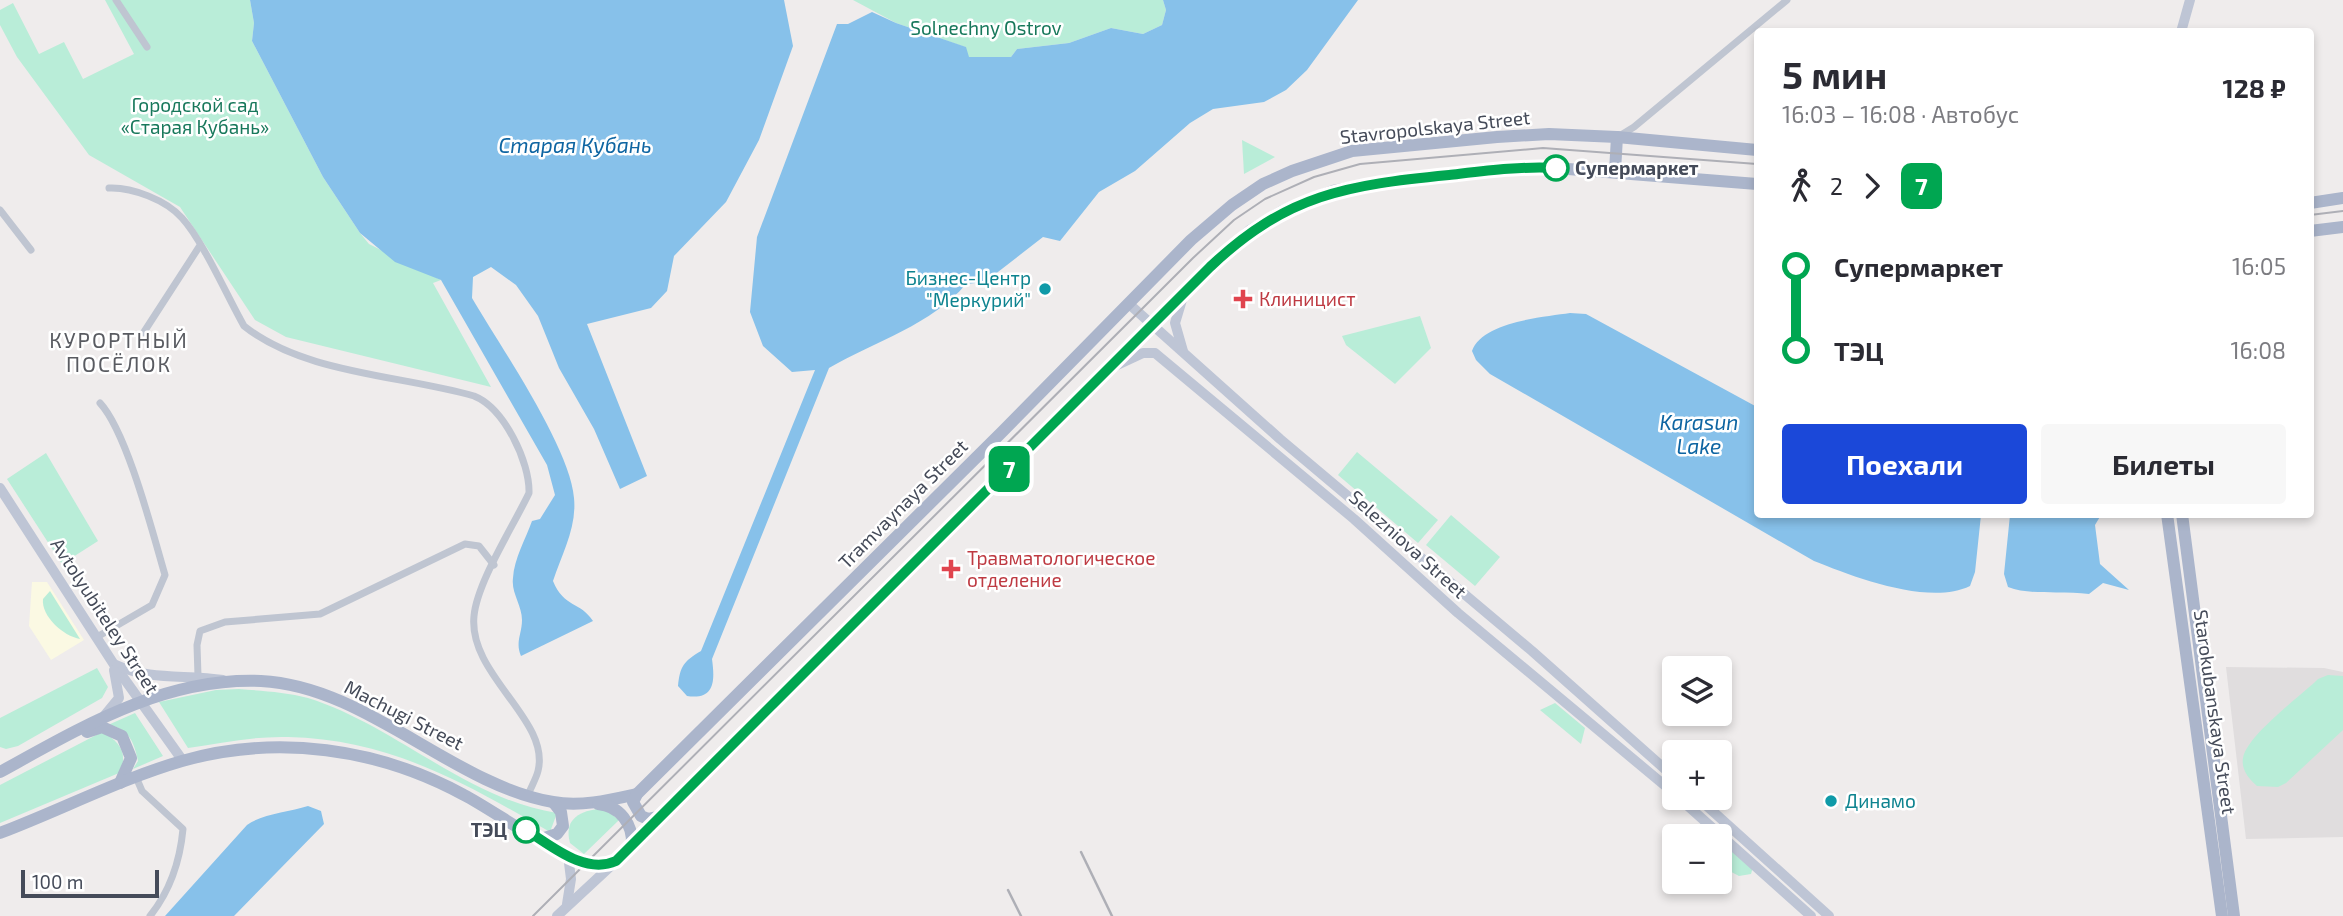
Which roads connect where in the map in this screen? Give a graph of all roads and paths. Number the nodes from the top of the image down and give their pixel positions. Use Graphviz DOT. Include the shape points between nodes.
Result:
graph roads {
  1 [pos="116,0"];
  2 [pos="1787,0"];
  3 [pos="2190,0"];
  4 [pos="2182,28"];
  5 [pos="147,47"];
  6 [pos="1617,137"];
  7 [pos="1754,150"];
  8 [pos="1615,171"];
  9 [pos="1263,184"];
  10 [pos="1754,184"];
  11 [pos="109,188"];
  12 [pos="2343,198"];
  13 [pos="2314,202"];
  14 [pos="0,210"];
  15 [pos="2343,227"];
  16 [pos="2314,231"];
  17 [pos="199,247"];
  18 [pos="32,250"];
  19 [pos="1184,293"];
  20 [pos="1129,304"];
  21 [pos="1152,326"];
  22 [pos="142,335"];
  23 [pos="1184,354"];
  24 [pos="1109,370"];
  25 [pos="100,403"];
  26 [pos="0,488"];
  27 [pos="2168,518"];
  28 [pos="2183,518"];
  29 [pos="494,565"];
  30 [pos="97,637"];
  31 [pos="113,663"];
  32 [pos="198,676"];
  33 [pos="229,681"];
  34 [pos="139,700"];
  35 [pos="105,715"];
  36 [pos="50,745"];
  37 [pos="183,761"];
  38 [pos="1662,767"];
  39 [pos="0,772"];
  40 [pos="136,777"];
  41 [pos="120,783"];
  42 [pos="1662,783"];
  43 [pos="637,794"];
  44 [pos="528,795"];
  45 [pos="554,803"];
  46 [pos="591,803"];
  47 [pos="1692,810"];
  48 [pos="1711,810"];
  49 [pos="662,816"];
  50 [pos="0,833"];
  51 [pos="541,839"];
  52 [pos="632,845"];
  53 [pos="568,855"];
  54 [pos="616,861"];
  55 [pos="567,906"];
  56 [pos="150,916"];
  57 [pos="557,916"];
  58 [pos="1811,916"];
  59 [pos="1829,916"];
  60 [pos="2222,916"];
  61 [pos="2234,916"];
  1 -- 5 [label="street"];
  2 -- 6 [label="street"];
  3 -- 4 [label="main road"];
  6 -- 7 [label="main road, Stavropolskaya Street"];
  6 -- 8 [label="main road"];
  6 -- 9 [label="main road, Stavropolskaya Street" via="1510,136 1352,151"];
  8 -- 10 [label="main road"];
  8 -- 19 [label="main road" via="1543,167 1391,180 1333,191 1283,211 1232,246"];
  9 -- 20 [label="main road, Tramvaynaya Street" via="1210,222"];
  11 -- 17 [label="street" via="124,187 165,204 182,218"];
  12 -- 13 [label="main road"];
  14 -- 18 [label="street"];
  15 -- 16 [label="main road"];
  17 -- 22 [label="street"];
  17 -- 29 [label="street" via="244,326 277,347 308,359 486,401 506,429 530,479 529,493"];
  19 -- 21 [label="main road"];
  19 -- 23 [label="main road" via="1175,330"];
  20 -- 21 [label="main road, Selezniova Street"];
  20 -- 43 [label="main road, Tramvaynaya Street"];
  21 -- 23 [label="main road, Selezniova Street"];
  21 -- 24 [label="main road"];
  23 -- 38 [label="main road, Selezniova Street"];
  24 -- 42 [label="main road, Selezniova Street" via="1134,356 1155,353"];
  24 -- 49 [label="main road"];
  25 -- 30 [label="street" via="135,478 165,575 152,605"];
  26 -- 30 [label="main road, Avtolyubiteley Street"];
  27 -- 60 [label="main road, Starokubanskaya Street"];
  28 -- 61 [label="main road, Starokubanskaya Street"];
  29 -- 32 [label="street" via="479,546 465,544 320,614 225,622 200,631"];
  29 -- 44 [label="street" via="479,593 474,640 528,724 537,749 539,769"];
  30 -- 31 [label="main road, Avtolyubiteley Street"];
  31 -- 32 [label="main road" via="155,677"];
  31 -- 34 [label="main road, Avtolyubiteley Street"];
  31 -- 35 [label="main road" via="119,698"];
  32 -- 33 [label="main road"];
  33 -- 34 [label="main road, Machugi Street"];
  33 -- 44 [label="main road, Machugi Street" via="264,681 311,691"];
  34 -- 35 [label="main road, Machugi Street"];
  34 -- 37 [label="main road, Avtolyubiteley Street"];
  35 -- 36 [label="main road, Machugi Street"];
  36 -- 39 [label="main road, Machugi Street"];
  36 -- 41 [label="main road" via="102,727 112,730 122,736 131,758"];
  37 -- 40 [label="main road"];
  37 -- 51 [label="main road" via="226,752 301,747 358,753 404,766 462,793"];
  40 -- 41 [label="main road"];
  40 -- 56 [label="street" via="142,792 183,829 166,896"];
  41 -- 50 [label="main road"];
  43 -- 46 [label="main road, Machugi Street"];
  43 -- 49 [label="main road" via="633,802 640,816"];
  44 -- 45 [label="main road, Machugi Street"];
  45 -- 46 [label="main road, Machugi Street"];
  45 -- 51 [label="main road" via="563,826"];
  46 -- 52 [label="main road" via="622,814"];
  47 -- 58 [label="main road"];
  48 -- 59 [label="main road"];
  49 -- 52 [label="main road"];
  51 -- 53 [label="main road"];
  52 -- 54 [label="main road"];
  53 -- 54 [label="main road" via="596,866"];
  53 -- 55 [label="main road" via="571,889"];
  54 -- 55 [label="main road"];
  55 -- 57 [label="main road"];
}
